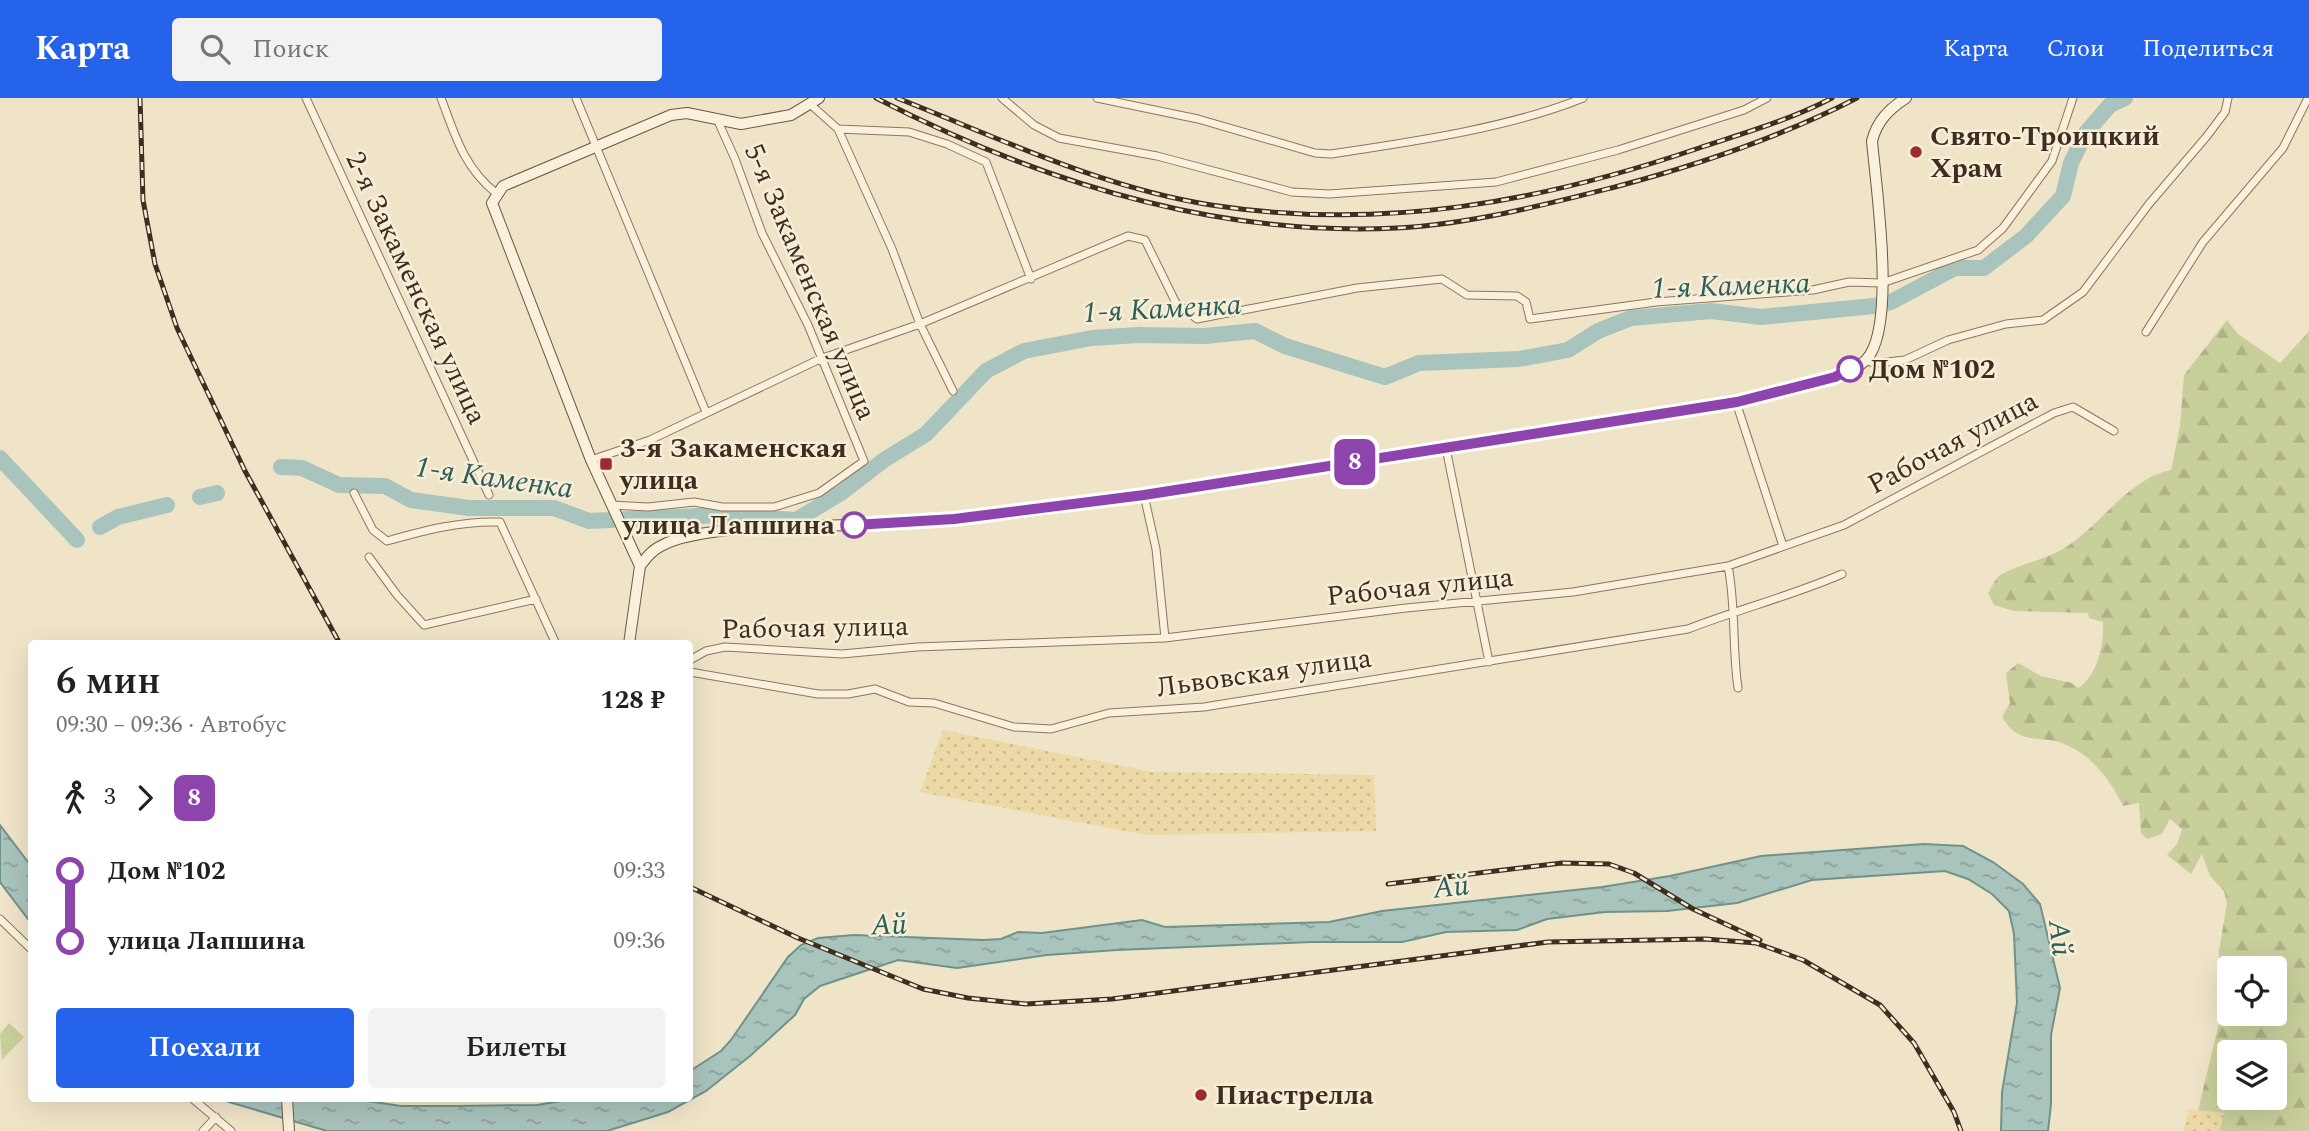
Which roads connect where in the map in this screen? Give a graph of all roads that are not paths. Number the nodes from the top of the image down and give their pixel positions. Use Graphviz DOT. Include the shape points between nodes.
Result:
graph roads {
  1 [pos="306,98"];
  2 [pos="441,98"];
  3 [pos="576,98"];
  4 [pos="1002,98"];
  5 [pos="1097,98"];
  6 [pos="1583,98"];
  7 [pos="1767,98"];
  8 [pos="1906,98"];
  9 [pos="2073,98"];
  10 [pos="2228,98"];
  11 [pos="2308,98"];
  12 [pos="815,101"];
  13 [pos="717,119"];
  14 [pos="838,129"];
  15 [pos="597,145"];
  16 [pos="496,193"];
  17 [pos="1031,279"];
  18 [pos="1882,283"];
  19 [pos="920,324"];
  20 [pos="2146,332"];
  21 [pos="820,359"];
  22 [pos="1865,361"];
  23 [pos="953,391"];
  24 [pos="1737,402"];
  25 [pos="706,411"];
  26 [pos="2114,431"];
  27 [pos="1446,448"];
  28 [pos="590,460"];
  29 [pos="354,493"];
  30 [pos="489,495"];
  31 [pos="1144,495"];
  32 [pos="611,505"];
  33 [pos="1783,546"];
  34 [pos="369,557"];
  35 [pos="640,566"];
  36 [pos="1728,566"];
  37 [pos="1842,574"];
  38 [pos="536,599"];
  39 [pos="1478,600"];
  40 [pos="1731,612"];
  41 [pos="1166,638"];
  42 [pos="554,640"];
  43 [pos="630,640"];
  44 [pos="693,658"];
  45 [pos="1489,662"];
  46 [pos="693,673"];
  47 [pos="1738,688"];
  48 [pos="0,919"];
  49 [pos="28,946"];
  50 [pos="197,1102"];
  51 [pos="287,1102"];
  52 [pos="216,1117"];
  53 [pos="203,1131"];
  54 [pos="231,1131"];
  55 [pos="289,1131"];
  1 -- 30 [label="street, 2-я Закаменская улица"];
  2 -- 16 [label="street" via="464,160"];
  3 -- 15 [label="street"];
  4 -- 7 [label="street" via="1034,125 1059,138 1157,156 1280,189 1329,194 1496,182 1618,150 1744,110"];
  5 -- 6 [label="street" via="1331,154 1554,110"];
  8 -- 18 [label="street" via="1891,107 1875,128 1872,141"];
  9 -- 18 [label="street" via="2052,161 2003,228 1978,250"];
  10 -- 22 [label="street" via="2225,111 2207,136 2083,292 2043,320 2006,324 1948,340 1905,360"];
  11 -- 20 [label="street" via="2283,148 2203,242"];
  12 -- 13 [label="street" via="791,115 741,124"];
  12 -- 14 [label="street"];
  13 -- 15 [label="street" via="671,115"];
  13 -- 21 [label="street, 5-я Закаменская улица" via="762,233"];
  14 -- 17 [label="street" via="909,132 985,162"];
  14 -- 19 [label="street"];
  15 -- 16 [label="street"];
  15 -- 25 [label="street"];
  16 -- 28 [label="street" via="494,213"];
  17 -- 18 [label="street" via="1128,236 1145,240 1176,303 1197,319 1357,288 1442,279 1467,295 1517,296 1526,302 1530,319 1656,302 1813,290 1849,282"];
  17 -- 19 [label="street"];
  18 -- 22 [label="street" via="1883,318 1877,342"];
  19 -- 21 [label="street"];
  19 -- 23 [label="street"];
  21 -- 25 [label="street"];
  21 -- 32 [label="street, 5-я Закаменская улица" via="864,461 819,493 774,506 722,507 694,502"];
  22 -- 24 [label="street" via="1835,377"];
  24 -- 27 [label="street"];
  24 -- 33 [label="street"];
  25 -- 28 [label="street" via="650,440"];
  26 -- 33 [label="street, Рабочая улица" via="2073,407 2054,413 1844,525"];
  27 -- 31 [label="street"];
  27 -- 39 [label="street"];
  28 -- 32 [label="street"];
  29 -- 38 [label="street" via="373,530 387,541 470,521 500,522"];
  31 -- 35 [label="street" via="954,519 713,533 658,547"];
  31 -- 41 [label="street" via="1156,549"];
  32 -- 35 [label="street"];
  33 -- 36 [label="street, Рабочая улица"];
  34 -- 38 [label="street" via="424,625"];
  35 -- 43 [label="street"];
  36 -- 39 [label="street, Рабочая улица" via="1573,592"];
  36 -- 40 [label="street"];
  37 -- 40 [label="street, Львовская улица" via="1774,602"];
  38 -- 42 [label="street"];
  39 -- 41 [label="street, Рабочая улица"];
  39 -- 45 [label="street"];
  40 -- 45 [label="street, Львовская улица" via="1688,629"];
  40 -- 47 [label="street"];
  41 -- 44 [label="street, Рабочая улица" via="842,654 725,647"];
  45 -- 46 [label="street, Львовская улица" via="1204,707 1109,713 1051,729 1014,727 934,703 909,702 875,689 818,694"];
  48 -- 49 [label="street"];
  50 -- 52 [label="street"];
  51 -- 55 [label="street"];
  52 -- 53 [label="street"];
  52 -- 54 [label="street"];
}
